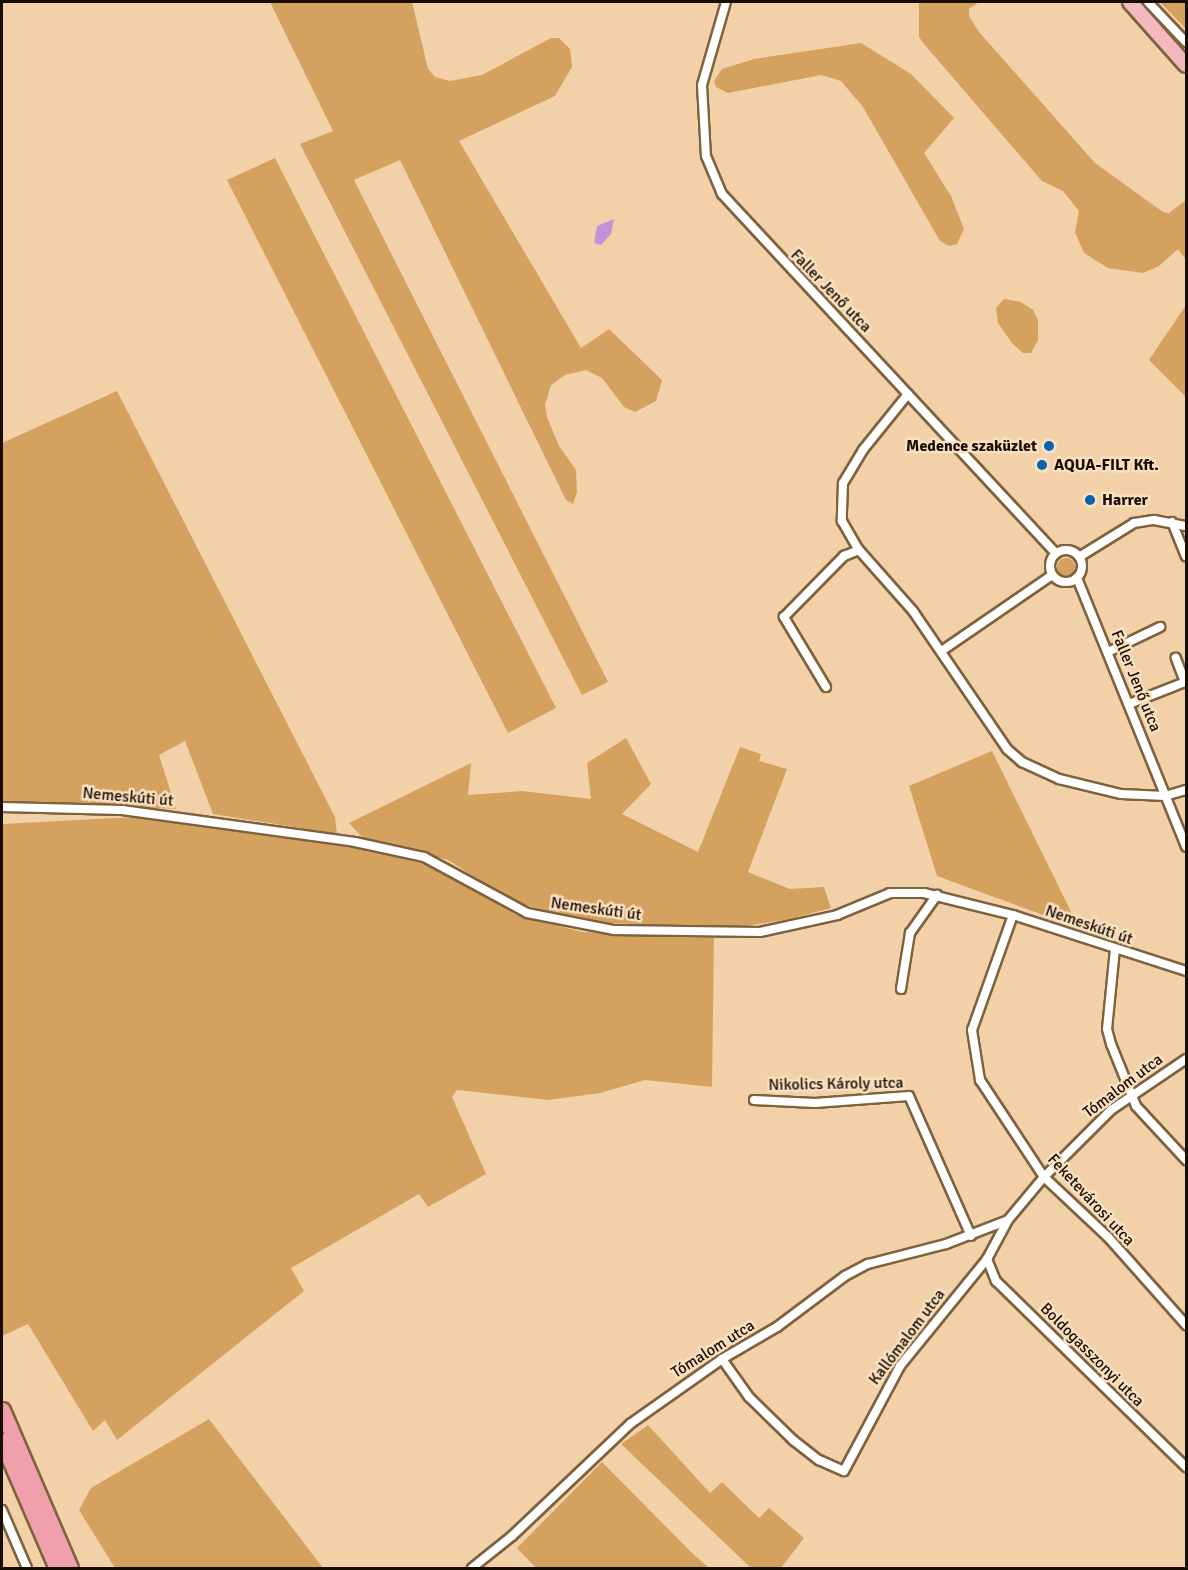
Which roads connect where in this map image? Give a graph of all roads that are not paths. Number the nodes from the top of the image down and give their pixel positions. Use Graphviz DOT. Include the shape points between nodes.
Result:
graph roads {
  1 [pos="726,2"];
  2 [pos="1130,2"];
  3 [pos="1148,2"];
  4 [pos="1186,42"];
  5 [pos="1186,65"];
  6 [pos="908,394"];
  7 [pos="1172,522"];
  8 [pos="1186,526"];
  9 [pos="859,550"];
  10 [pos="1056,554"];
  11 [pos="1186,556"];
  12 [pos="1079,557"];
  13 [pos="1052,575"];
  14 [pos="1077,578"];
  15 [pos="1160,627"];
  16 [pos="943,650"];
  17 [pos="1108,652"];
  18 [pos="1176,658"];
  19 [pos="826,687"];
  20 [pos="1129,704"];
  21 [pos="1186,790"];
  22 [pos="1165,796"];
  23 [pos="2,807"];
  24 [pos="1186,847"];
  25 [pos="937,895"];
  26 [pos="1013,915"];
  27 [pos="1115,949"];
  28 [pos="1186,971"];
  29 [pos="901,989"];
  30 [pos="1186,1059"];
  31 [pos="1131,1095"];
  32 [pos="754,1100"];
  33 [pos="1186,1160"];
  34 [pos="1044,1177"];
  35 [pos="1008,1220"];
  36 [pos="970,1236"];
  37 [pos="987,1258"];
  38 [pos="1186,1325"];
  39 [pos="723,1359"];
  40 [pos="2,1410"];
  41 [pos="2,1442"];
  42 [pos="1184,1465"];
  43 [pos="2,1510"];
  44 [pos="27,1569"];
  45 [pos="57,1569"];
  46 [pos="70,1569"];
  47 [pos="472,1569"];
  1 -- 6 [label="street, Faller Jenő utca" via="702,85 702,127 710,172 730,207"];
  2 -- 5 [label="main road"];
  3 -- 4 [label="street"];
  6 -- 9 [label="street" via="863,450 843,483 842,521"];
  6 -- 10 [label="street, Faller Jenő utca"];
  7 -- 8 [label="street"];
  7 -- 11 [label="street"];
  7 -- 12 [label="street" via="1134,523"];
  9 -- 16 [label="street"];
  9 -- 19 [label="street" via="844,556 784,617"];
  10 -- 12 [label="street" via="1066,550"];
  10 -- 13 [label="street" via="1051,561"];
  12 -- 14 [label="street" via="1081,570"];
  13 -- 14 [label="street" via="1063,582"];
  13 -- 16 [label="street"];
  14 -- 17 [label="street, Faller Jenő utca"];
  15 -- 17 [label="street"];
  16 -- 22 [label="street" via="1007,749 1022,762 1090,788"];
  17 -- 20 [label="street, Faller Jenő utca"];
  18 -- 20 [label="street" via="1185,682"];
  20 -- 22 [label="street, Faller Jenő utca"];
  21 -- 22 [label="street"];
  22 -- 24 [label="street, Faller Jenő utca"];
  23 -- 25 [label="street, Nemeskúti út" via="122,810 355,842 424,857 527,913 614,930 760,932 827,918 890,894"];
  25 -- 26 [label="street, Nemeskúti út"];
  25 -- 29 [label="street" via="910,933"];
  26 -- 27 [label="street, Nemeskúti út"];
  26 -- 34 [label="street, Feketevárosi utca" via="972,1030 973,1046 983,1086"];
  27 -- 28 [label="street, Nemeskúti út"];
  27 -- 31 [label="street" via="1107,1029"];
  30 -- 31 [label="street, Tómalom utca"];
  31 -- 33 [label="street"];
  31 -- 34 [label="street, Tómalom utca" via="1084,1135"];
  32 -- 36 [label="street, Nikolics Károly utca" via="815,1103 909,1096"];
  34 -- 35 [label="street, Tómalom utca"];
  34 -- 38 [label="street, Feketevárosi utca" via="1108,1237"];
  35 -- 36 [label="street, Tómalom utca"];
  35 -- 37 [label="street, Tómalom utca"];
  36 -- 39 [label="street, Tómalom utca" via="855,1269 777,1327"];
  37 -- 39 [label="street, Kallómalom utca" via="900,1366 844,1471 819,1460 793,1440 749,1397"];
  37 -- 42 [label="street, Boldogasszonyi utca" via="1002,1287"];
  39 -- 47 [label="street, Tómalom utca" via="630,1424"];
  40 -- 46 [label="highway"];
  41 -- 45 [label="highway"];
  43 -- 44 [label="street"];
}
